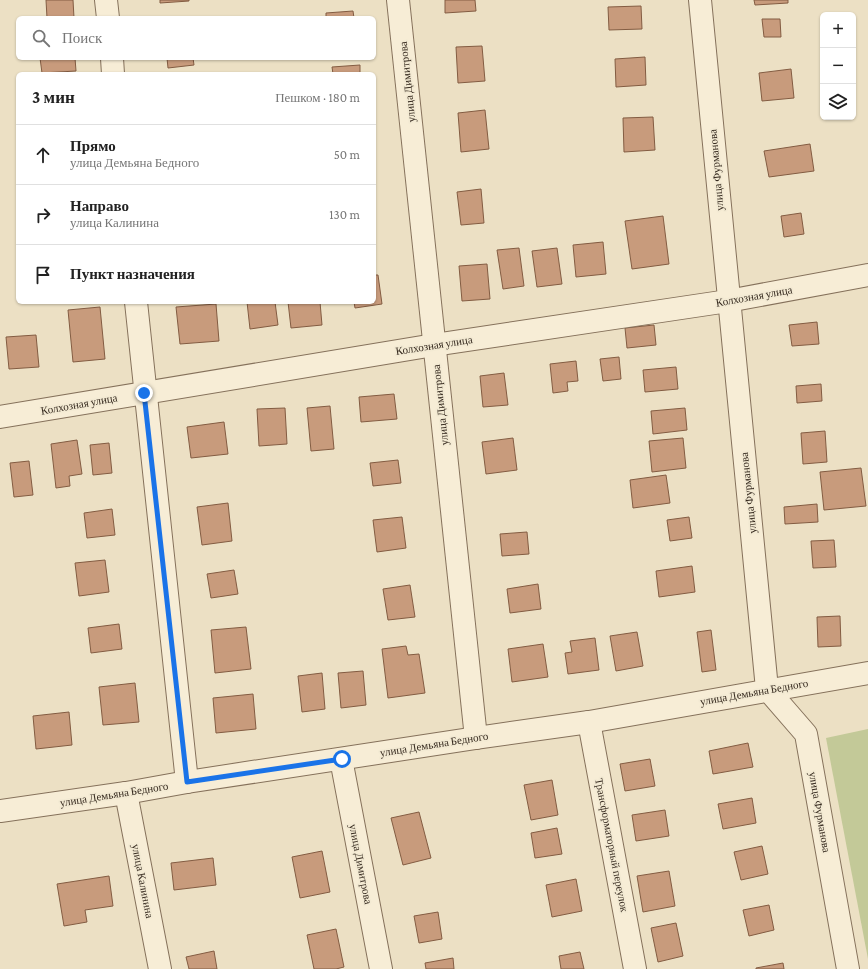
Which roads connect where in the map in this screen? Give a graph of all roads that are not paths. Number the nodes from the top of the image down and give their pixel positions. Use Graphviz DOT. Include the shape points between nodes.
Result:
graph roads {
  1 [pos="106,0"];
  2 [pos="398,0"];
  3 [pos="700,0"];
  4 [pos="108,16"];
  5 [pos="112,60"];
  6 [pos="113,72"];
  7 [pos="868,274"];
  8 [pos="728,301"];
  9 [pos="136,304"];
  10 [pos="434,345"];
  11 [pos="144,393"];
  12 [pos="0,417"];
  13 [pos="868,672"];
  14 [pos="768,689"];
  15 [pos="589,722"];
  16 [pos="476,738"];
  17 [pos="342,759"];
  18 [pos="187,782"];
  19 [pos="126,793"];
  20 [pos="0,811"];
  21 [pos="160,969"];
  22 [pos="381,969"];
  23 [pos="635,969"];
  24 [pos="848,969"];
  1 -- 4 [label="street"];
  2 -- 10 [label="street, улица Димитрова"];
  3 -- 8 [label="street, улица Фурманова"];
  5 -- 6 [label="street"];
  7 -- 8 [label="street, Колхозная улица"];
  8 -- 10 [label="street, Колхозная улица"];
  8 -- 14 [label="street, улица Фурманова"];
  9 -- 11 [label="street"];
  10 -- 11 [label="street, Колхозная улица"];
  10 -- 16 [label="street, улица Димитрова"];
  11 -- 12 [label="street, Колхозная улица"];
  11 -- 18 [label="street"];
  13 -- 14 [label="street, улица Демьяна Бедного"];
  14 -- 15 [label="street, улица Демьяна Бедного"];
  14 -- 24 [label="street, улица Фурманова" via="806,734"];
  15 -- 16 [label="street, улица Демьяна Бедного"];
  15 -- 23 [label="street, Трансформаторный переулок"];
  16 -- 17 [label="street, улица Демьяна Бедного"];
  17 -- 18 [label="street, улица Демьяна Бедного"];
  17 -- 22 [label="street, улица Димитрова"];
  18 -- 19 [label="street, улица Демьяна Бедного"];
  19 -- 20 [label="street, улица Демьяна Бедного"];
  19 -- 21 [label="street, улица Калинина"];
}
